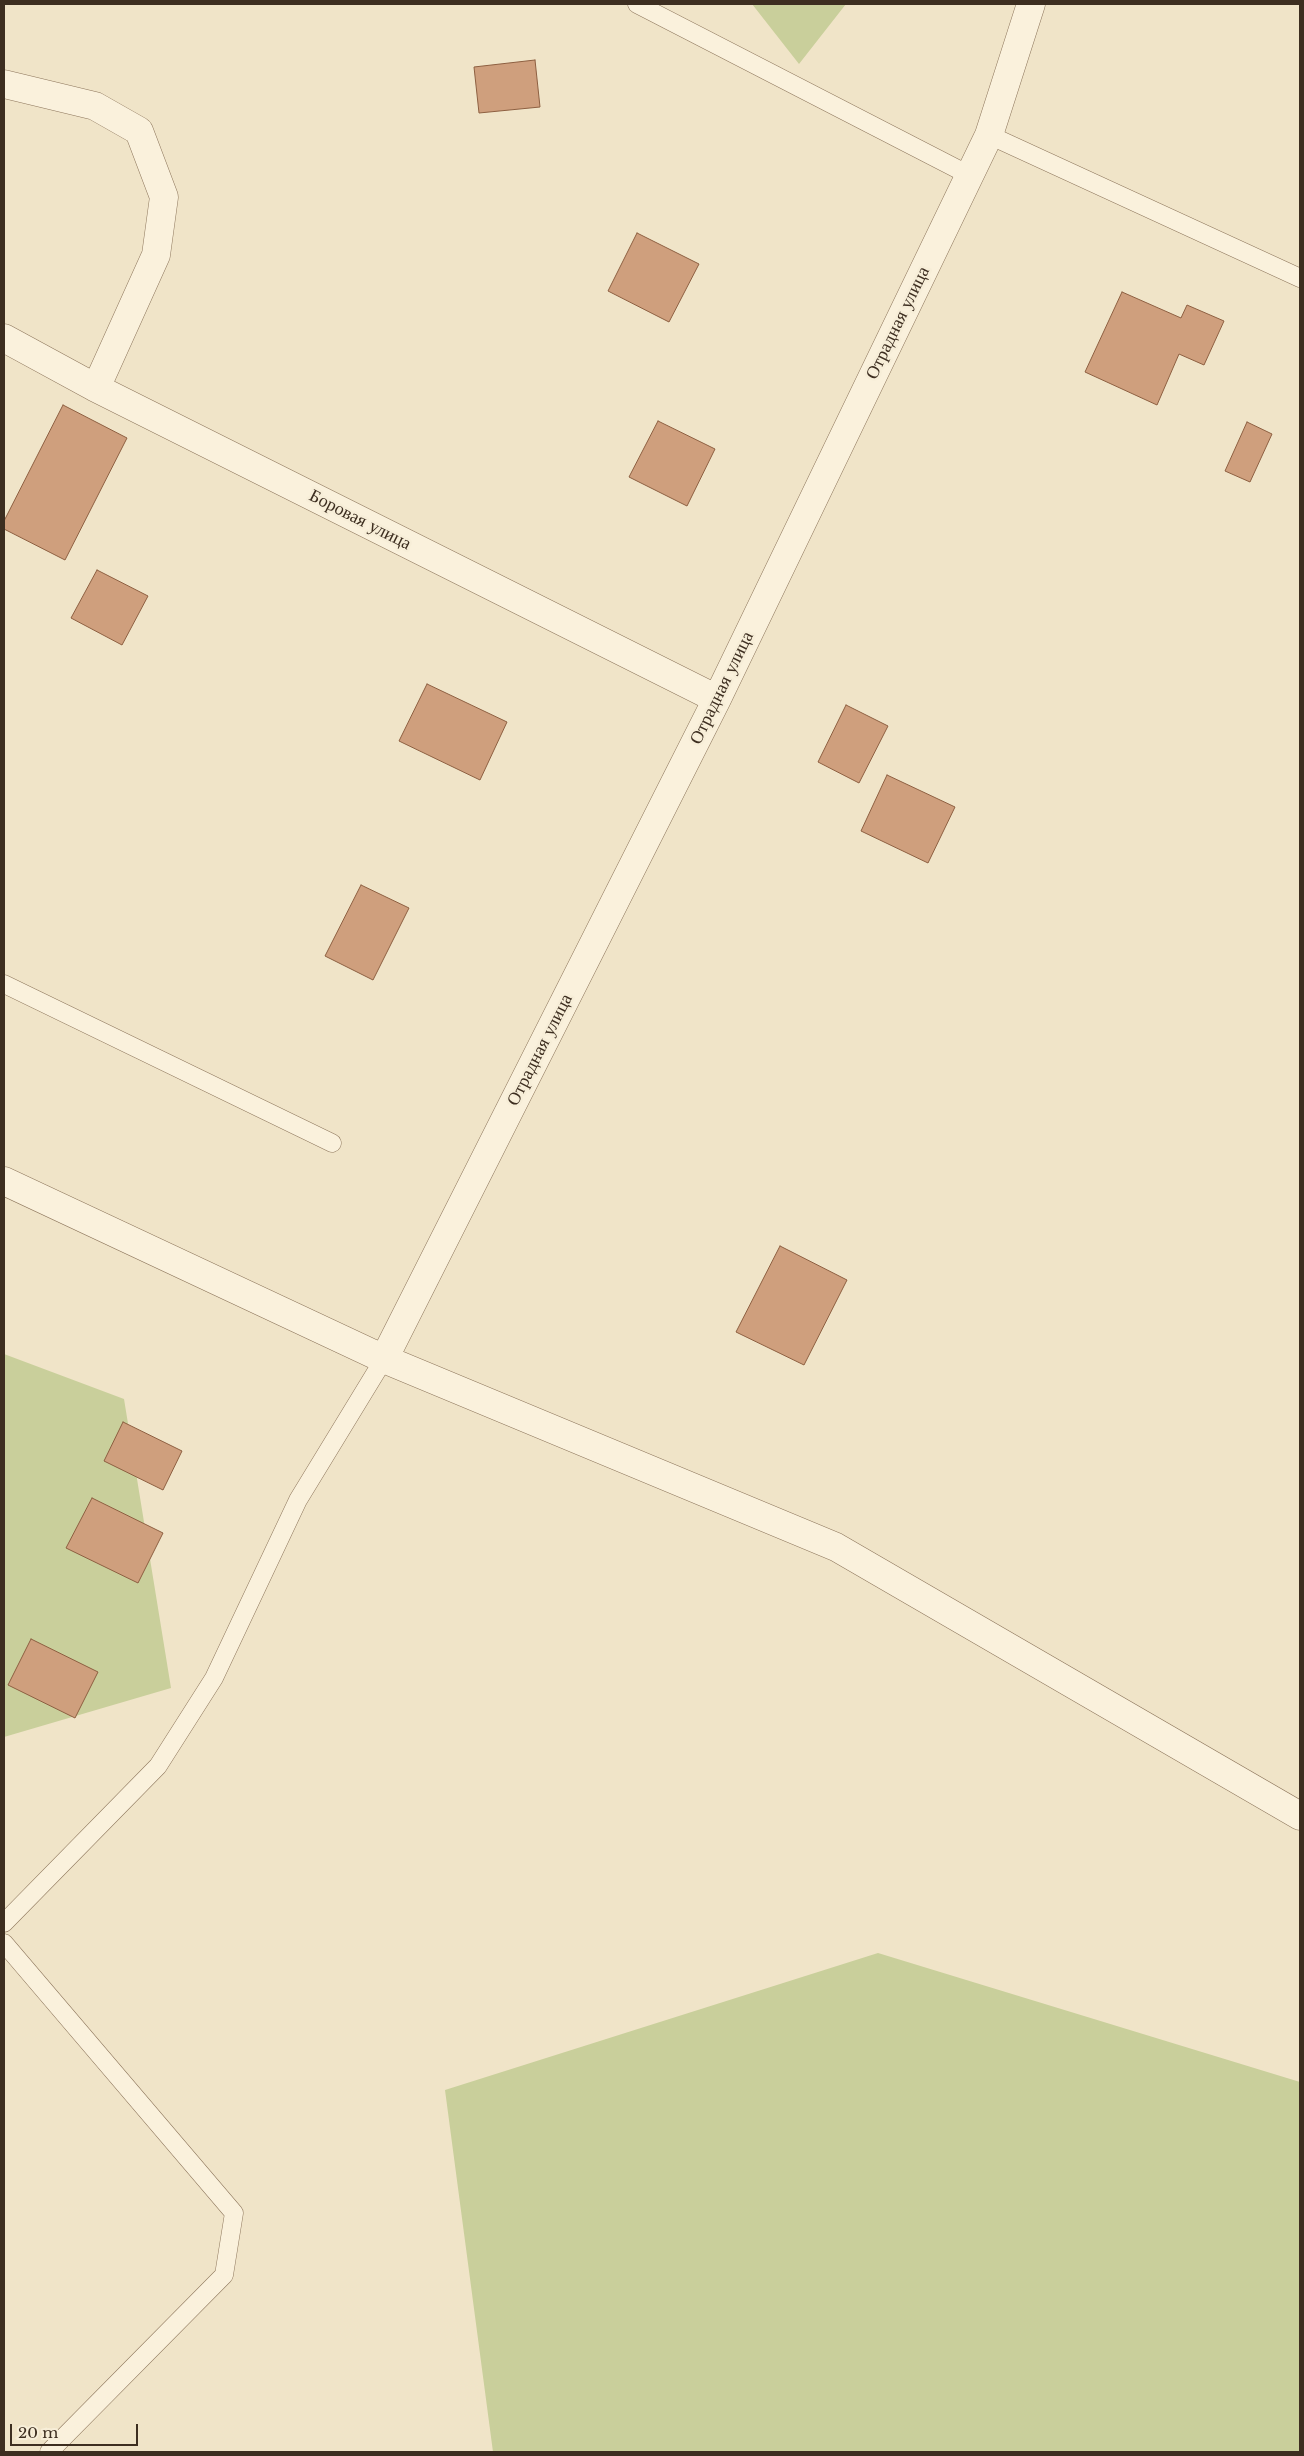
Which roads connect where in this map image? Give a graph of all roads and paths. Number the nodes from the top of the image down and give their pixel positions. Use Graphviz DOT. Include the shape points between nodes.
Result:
graph roads {
  1 [pos="637,4"];
  2 [pos="1031,4"];
  3 [pos="4,84"];
  4 [pos="989,135"];
  5 [pos="969,176"];
  6 [pos="1300,278"];
  7 [pos="4,338"];
  8 [pos="96,388"];
  9 [pos="717,699"];
  10 [pos="4,984"];
  11 [pos="332,1143"];
  12 [pos="4,1181"];
  13 [pos="384,1359"];
  14 [pos="1300,1816"];
  15 [pos="4,1923"];
  16 [pos="4,1943"];
  17 [pos="50,2452"];
  1 -- 5 [label="lane"];
  2 -- 4 [label="street, Отрадная улица"];
  3 -- 8 [label="street" via="95,106 139,131 164,197 156,256"];
  4 -- 5 [label="street, Отрадная улица"];
  4 -- 6 [label="lane"];
  5 -- 9 [label="street, Отрадная улица"];
  7 -- 8 [label="street, Боровая улица"];
  8 -- 9 [label="street, Боровая улица"];
  9 -- 13 [label="street, Отрадная улица"];
  10 -- 11 [label="lane"];
  12 -- 13 [label="street"];
  13 -- 14 [label="street" via="836,1547"];
  13 -- 15 [label="lane" via="298,1500 214,1678 158,1766"];
  16 -- 17 [label="lane" via="234,2213 224,2275"];
}
